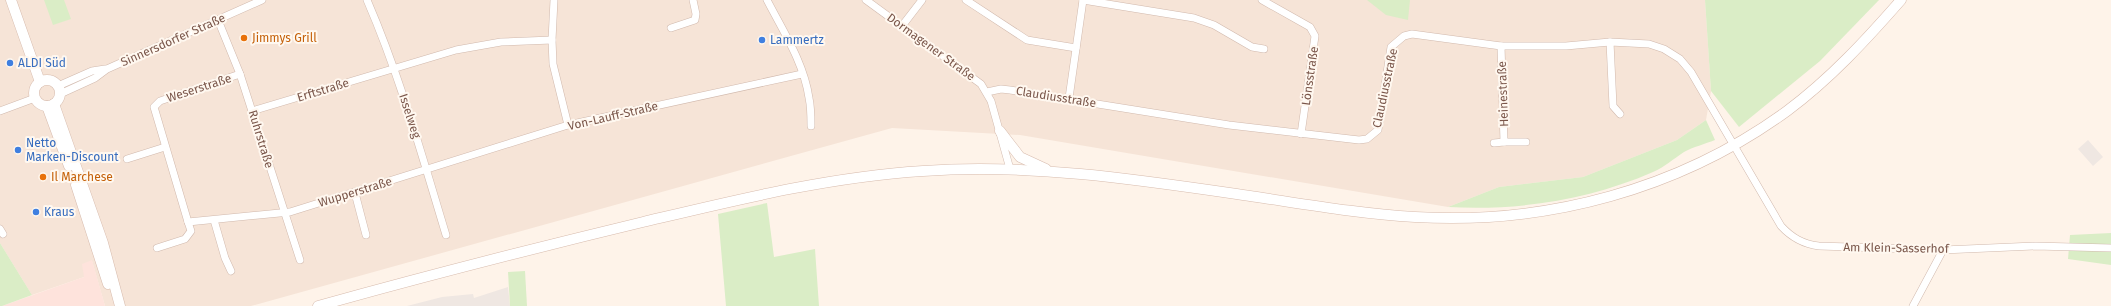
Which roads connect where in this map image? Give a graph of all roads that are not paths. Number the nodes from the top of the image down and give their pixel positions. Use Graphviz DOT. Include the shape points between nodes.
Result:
graph roads {
  1 [pos="11,0"];
  2 [pos="17,0"];
  3 [pos="262,0"];
  4 [pos="367,0"];
  5 [pos="554,0"];
  6 [pos="693,0"];
  7 [pos="767,0"];
  8 [pos="866,0"];
  9 [pos="922,0"];
  10 [pos="966,0"];
  11 [pos="1083,0"];
  12 [pos="1262,0"];
  13 [pos="1901,0"];
  14 [pos="218,20"];
  15 [pos="902,26"];
  16 [pos="672,28"];
  17 [pos="552,40"];
  18 [pos="1610,42"];
  19 [pos="1501,46"];
  20 [pos="1076,48"];
  21 [pos="1264,49"];
  22 [pos="394,68"];
  23 [pos="240,74"];
  24 [pos="802,74"];
  25 [pos="43,81"];
  26 [pos="59,90"];
  27 [pos="987,92"];
  28 [pos="35,98"];
  29 [pos="1068,98"];
  30 [pos="51,105"];
  31 [pos="0,111"];
  32 [pos="252,111"];
  33 [pos="1620,114"];
  34 [pos="568,125"];
  35 [pos="812,126"];
  36 [pos="1000,131"];
  37 [pos="1301,134"];
  38 [pos="1504,142"];
  39 [pos="1526,142"];
  40 [pos="1494,143"];
  41 [pos="1733,145"];
  42 [pos="165,147"];
  43 [pos="127,159"];
  44 [pos="1010,169"];
  45 [pos="426,170"];
  46 [pos="1051,172"];
  47 [pos="354,193"];
  48 [pos="284,213"];
  49 [pos="214,220"];
  50 [pos="188,222"];
  51 [pos="366,235"];
  52 [pos="446,235"];
  53 [pos="156,248"];
  54 [pos="2111,248"];
  55 [pos="1943,250"];
  56 [pos="300,260"];
  57 [pos="231,271"];
  58 [pos="113,306"];
  59 [pos="120,306"];
  60 [pos="318,306"];
  61 [pos="1913,306"];
  1 -- 25 [label="main road"];
  2 -- 25 [label="main road"];
  3 -- 14 [label="street, Sinnersdorfer Straße"];
  4 -- 22 [label="street, Isselweg"];
  5 -- 17 [label="street"];
  6 -- 16 [label="street" via="696,14 694,20"];
  7 -- 24 [label="street" via="794,51"];
  8 -- 15 [label="street, Dormagener Straße"];
  9 -- 15 [label="street"];
  10 -- 20 [label="street" via="1027,40"];
  11 -- 20 [label="street"];
  11 -- 21 [label="street" via="1194,18 1214,25 1252,47"];
  12 -- 37 [label="street, Lönsstraße" via="1310,27 1315,36"];
  13 -- 41 [label="main road" via="1856,51 1816,87 1781,114"];
  14 -- 23 [label="street, Ruhrstraße"];
  14 -- 26 [label="street, Sinnersdorfer Straße" via="107,69 95,78"];
  15 -- 27 [label="street, Dormagener Straße" via="974,78"];
  17 -- 22 [label="street, Erftstraße" via="500,42 463,49"];
  17 -- 34 [label="street" via="554,64"];
  18 -- 19 [label="street, Claudiusstraße" via="1566,46"];
  18 -- 33 [label="street" via="1613,106"];
  18 -- 41 [label="street, Claudiusstraße" via="1649,44 1664,49 1680,59 1703,89"];
  19 -- 37 [label="street, Claudiusstraße" via="1412,34 1404,36 1391,47 1378,130 1373,136 1359,140"];
  19 -- 38 [label="street, Heinestraße"];
  20 -- 29 [label="street"];
  22 -- 32 [label="street, Erftstraße"];
  22 -- 45 [label="street, Isselweg"];
  23 -- 32 [label="street, Ruhrstraße"];
  23 -- 42 [label="street, Weserstraße" via="156,103 154,113"];
  24 -- 34 [label="street, Von-Lauff-Straße"];
  24 -- 35 [label="street" via="809,98"];
  25 -- 26 [label="main road" via="52,81"];
  25 -- 28 [label="main road" via="35,89"];
  26 -- 30 [label="main road"];
  27 -- 29 [label="street, Claudiusstraße" via="1001,89"];
  27 -- 36 [label="street, Dormagener Straße"];
  28 -- 30 [label="main road" via="40,104"];
  28 -- 31 [label="street"];
  29 -- 37 [label="street, Claudiusstraße" via="1087,103"];
  30 -- 58 [label="main road" via="96,244"];
  30 -- 59 [label="main road" via="103,242"];
  32 -- 48 [label="street, Ruhrstraße"];
  34 -- 45 [label="street, Von-Lauff-Straße"];
  36 -- 44 [label="street, Dormagener Straße"];
  36 -- 46 [label="main road" via="1020,157"];
  38 -- 39 [label="street, Heinestraße"];
  38 -- 40 [label="street, Heinestraße"];
  41 -- 46 [label="main road" via="1655,182 1595,201 1533,213 1478,218 1416,218 1378,214 1169,184"];
  41 -- 55 [label="street, Am Klein-Sasserhof" via="1781,226 1795,239 1819,246"];
  42 -- 43 [label="street"];
  42 -- 50 [label="street, Weserstraße"];
  44 -- 46 [label="main road"];
  44 -- 60 [label="main road" via="884,174 778,190"];
  45 -- 47 [label="street, Wupperstraße"];
  45 -- 52 [label="street, Isselweg"];
  47 -- 48 [label="street, Wupperstraße"];
  47 -- 51 [label="street"];
  48 -- 49 [label="street"];
  48 -- 56 [label="street, Ruhrstraße"];
  49 -- 50 [label="street"];
  49 -- 57 [label="street"];
  50 -- 53 [label="street" via="190,231 185,239"];
  54 -- 55 [label="street, Am Klein-Sasserhof" via="2035,246"];
  55 -- 61 [label="street"];
}
